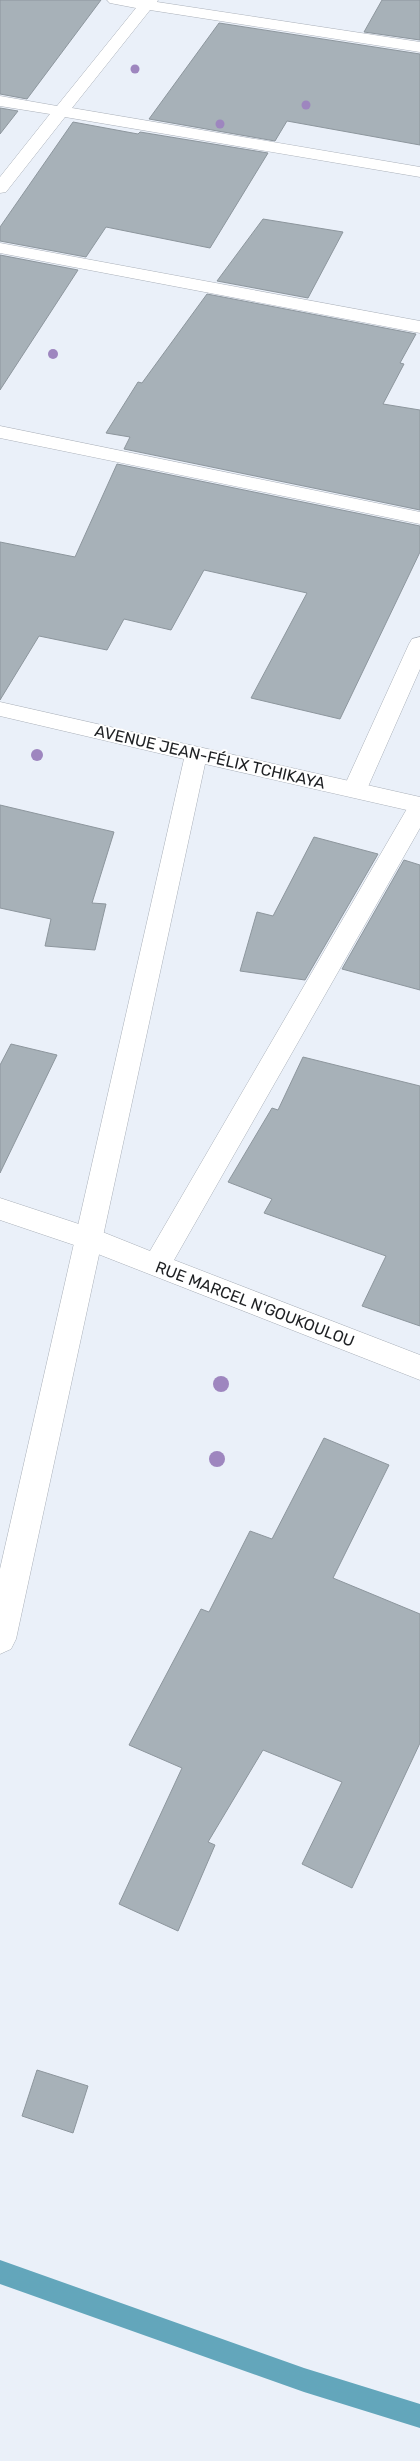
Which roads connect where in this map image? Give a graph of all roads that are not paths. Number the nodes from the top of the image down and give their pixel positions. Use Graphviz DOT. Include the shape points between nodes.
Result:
graph roads {
  1 [pos="115,0"];
  2 [pos="147,3"];
  3 [pos="420,46"];
  4 [pos="0,101"];
  5 [pos="60,111"];
  6 [pos="420,172"];
  7 [pos="0,188"];
  8 [pos="0,248"];
  9 [pos="420,327"];
  10 [pos="0,432"];
  11 [pos="420,518"];
  12 [pos="420,644"];
  13 [pos="0,709"];
  14 [pos="196,754"];
  15 [pos="354,789"];
  16 [pos="420,806"];
  17 [pos="0,1209"];
  18 [pos="90,1239"];
  19 [pos="156,1266"];
  20 [pos="420,1368"];
  21 [pos="0,1639"];
  1 -- 2 [label="street"];
  2 -- 3 [label="street"];
  2 -- 5 [label="street"];
  4 -- 5 [label="street"];
  5 -- 6 [label="street"];
  5 -- 7 [label="street"];
  8 -- 9 [label="street"];
  10 -- 11 [label="street"];
  12 -- 15 [label="street"];
  13 -- 14 [label="street, AVENUE JEAN-FÉLIX TCHIKAYA"];
  14 -- 15 [label="street, AVENUE JEAN-FÉLIX TCHIKAYA"];
  14 -- 18 [label="street"];
  15 -- 16 [label="street, AVENUE JEAN-FÉLIX TCHIKAYA"];
  16 -- 19 [label="street"];
  17 -- 18 [label="street, RUE MARCEL N'GOUKOULOU"];
  18 -- 19 [label="street, RUE MARCEL N'GOUKOULOU"];
  18 -- 21 [label="street"];
  19 -- 20 [label="street, RUE MARCEL N'GOUKOULOU"];
}
